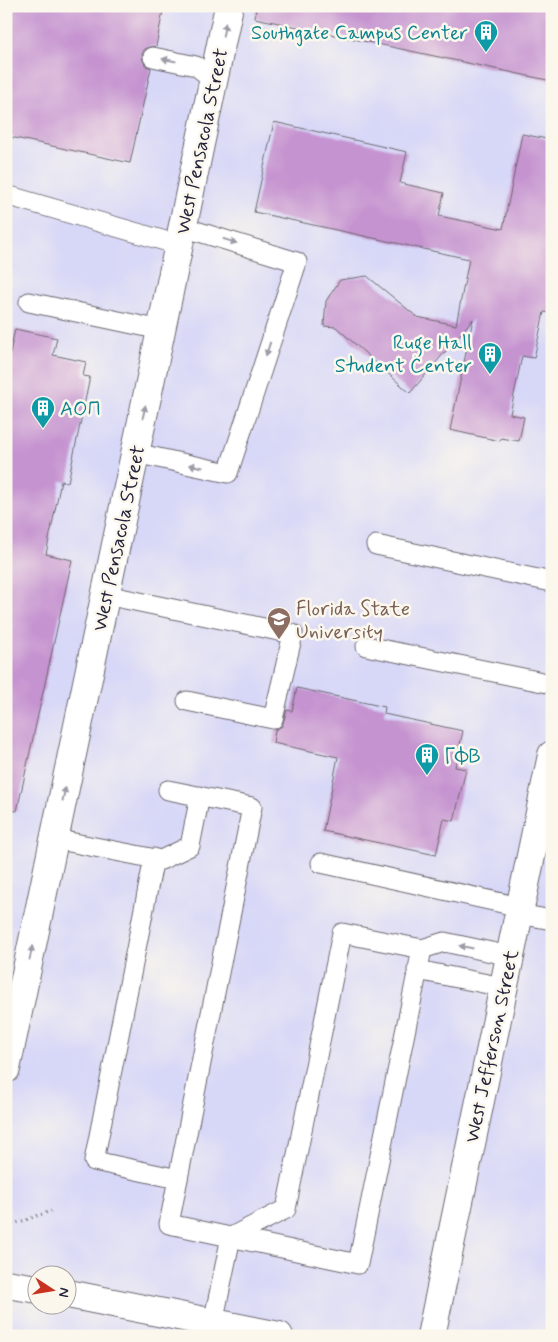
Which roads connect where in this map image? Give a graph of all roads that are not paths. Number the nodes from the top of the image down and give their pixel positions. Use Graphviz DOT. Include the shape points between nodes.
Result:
graph roads {
  1 [pos="229,6"];
  2 [pos="153,57"];
  3 [pos="214,80"];
  4 [pos="6,195"];
  5 [pos="181,236"];
  6 [pos="29,302"];
  7 [pos="161,330"];
  8 [pos="135,453"];
  9 [pos="376,545"];
  10 [pos="552,582"];
  11 [pos="106,595"];
  12 [pos="366,646"];
  13 [pos="552,684"];
  14 [pos="187,701"];
  15 [pos="552,755"];
  16 [pos="168,790"];
  17 [pos="200,796"];
  18 [pos="546,809"];
  19 [pos="54,840"];
  20 [pos="154,858"];
  21 [pos="321,863"];
  22 [pos="520,910"];
  23 [pos="552,920"];
  24 [pos="422,949"];
  25 [pos="510,956"];
  26 [pos="418,970"];
  27 [pos="503,987"];
  28 [pos="15,988"];
  29 [pos="6,1069"];
  30 [pos="178,1179"];
  31 [pos="231,1237"];
  32 [pos="6,1284"];
  33 [pos="28,1287"];
  34 [pos="78,1296"];
  35 [pos="203,1326"];
  36 [pos="267,1335"];
  37 [pos="431,1336"];
  3 -- 1 [label="main road, West Pensacola Street, one-way"];
  3 -- 2 [label="lane, one-way" via="196,66"];
  3 -- 5 [label="main road, West Pensacola Street"];
  4 -- 5 [label="lane"];
  5 -- 7 [label="main road, West Pensacola Street"];
  5 -- 8 [label="lane, one-way" via="297,262 228,473"];
  6 -- 7 [label="lane"];
  8 -- 7 [label="main road, West Pensacola Street, one-way"];
  8 -- 11 [label="main road, West Pensacola Street"];
  9 -- 10 [label="lane"];
  11 -- 14 [label="lane" via="292,634 273,720"];
  19 -- 11 [label="main road, West Pensacola Street, one-way"];
  12 -- 13 [label="lane"];
  15 -- 18 [label="main road, West Jefferson Street"];
  16 -- 17 [label="lane"];
  17 -- 20 [label="lane" via="190,846 162,860"];
  17 -- 30 [label="lane" via="252,807"];
  18 -- 22 [label="main road, West Jefferson Street"];
  19 -- 20 [label="lane"];
  28 -- 19 [label="main road, West Pensacola Street, one-way"];
  20 -- 30 [label="lane" via="94,1162"];
  21 -- 22 [label="lane"];
  22 -- 23 [label="lane"];
  22 -- 25 [label="main road, West Jefferson Street"];
  25 -- 24 [label="lane, one-way" via="444,942"];
  24 -- 26 [label="lane"];
  24 -- 31 [label="lane" via="342,933 286,1209"];
  25 -- 27 [label="main road, West Jefferson Street"];
  26 -- 27 [label="lane"];
  26 -- 31 [label="lane" via="358,1264"];
  27 -- 37 [label="main road, West Jefferson Street"];
  28 -- 29 [label="main road, West Pensacola Street"];
  30 -- 31 [label="lane" via="168,1224"];
  31 -- 35 [label="lane"];
  32 -- 33 [label="main road"];
  34 -- 35 [label="main road"];
  35 -- 36 [label="main road"];
}
